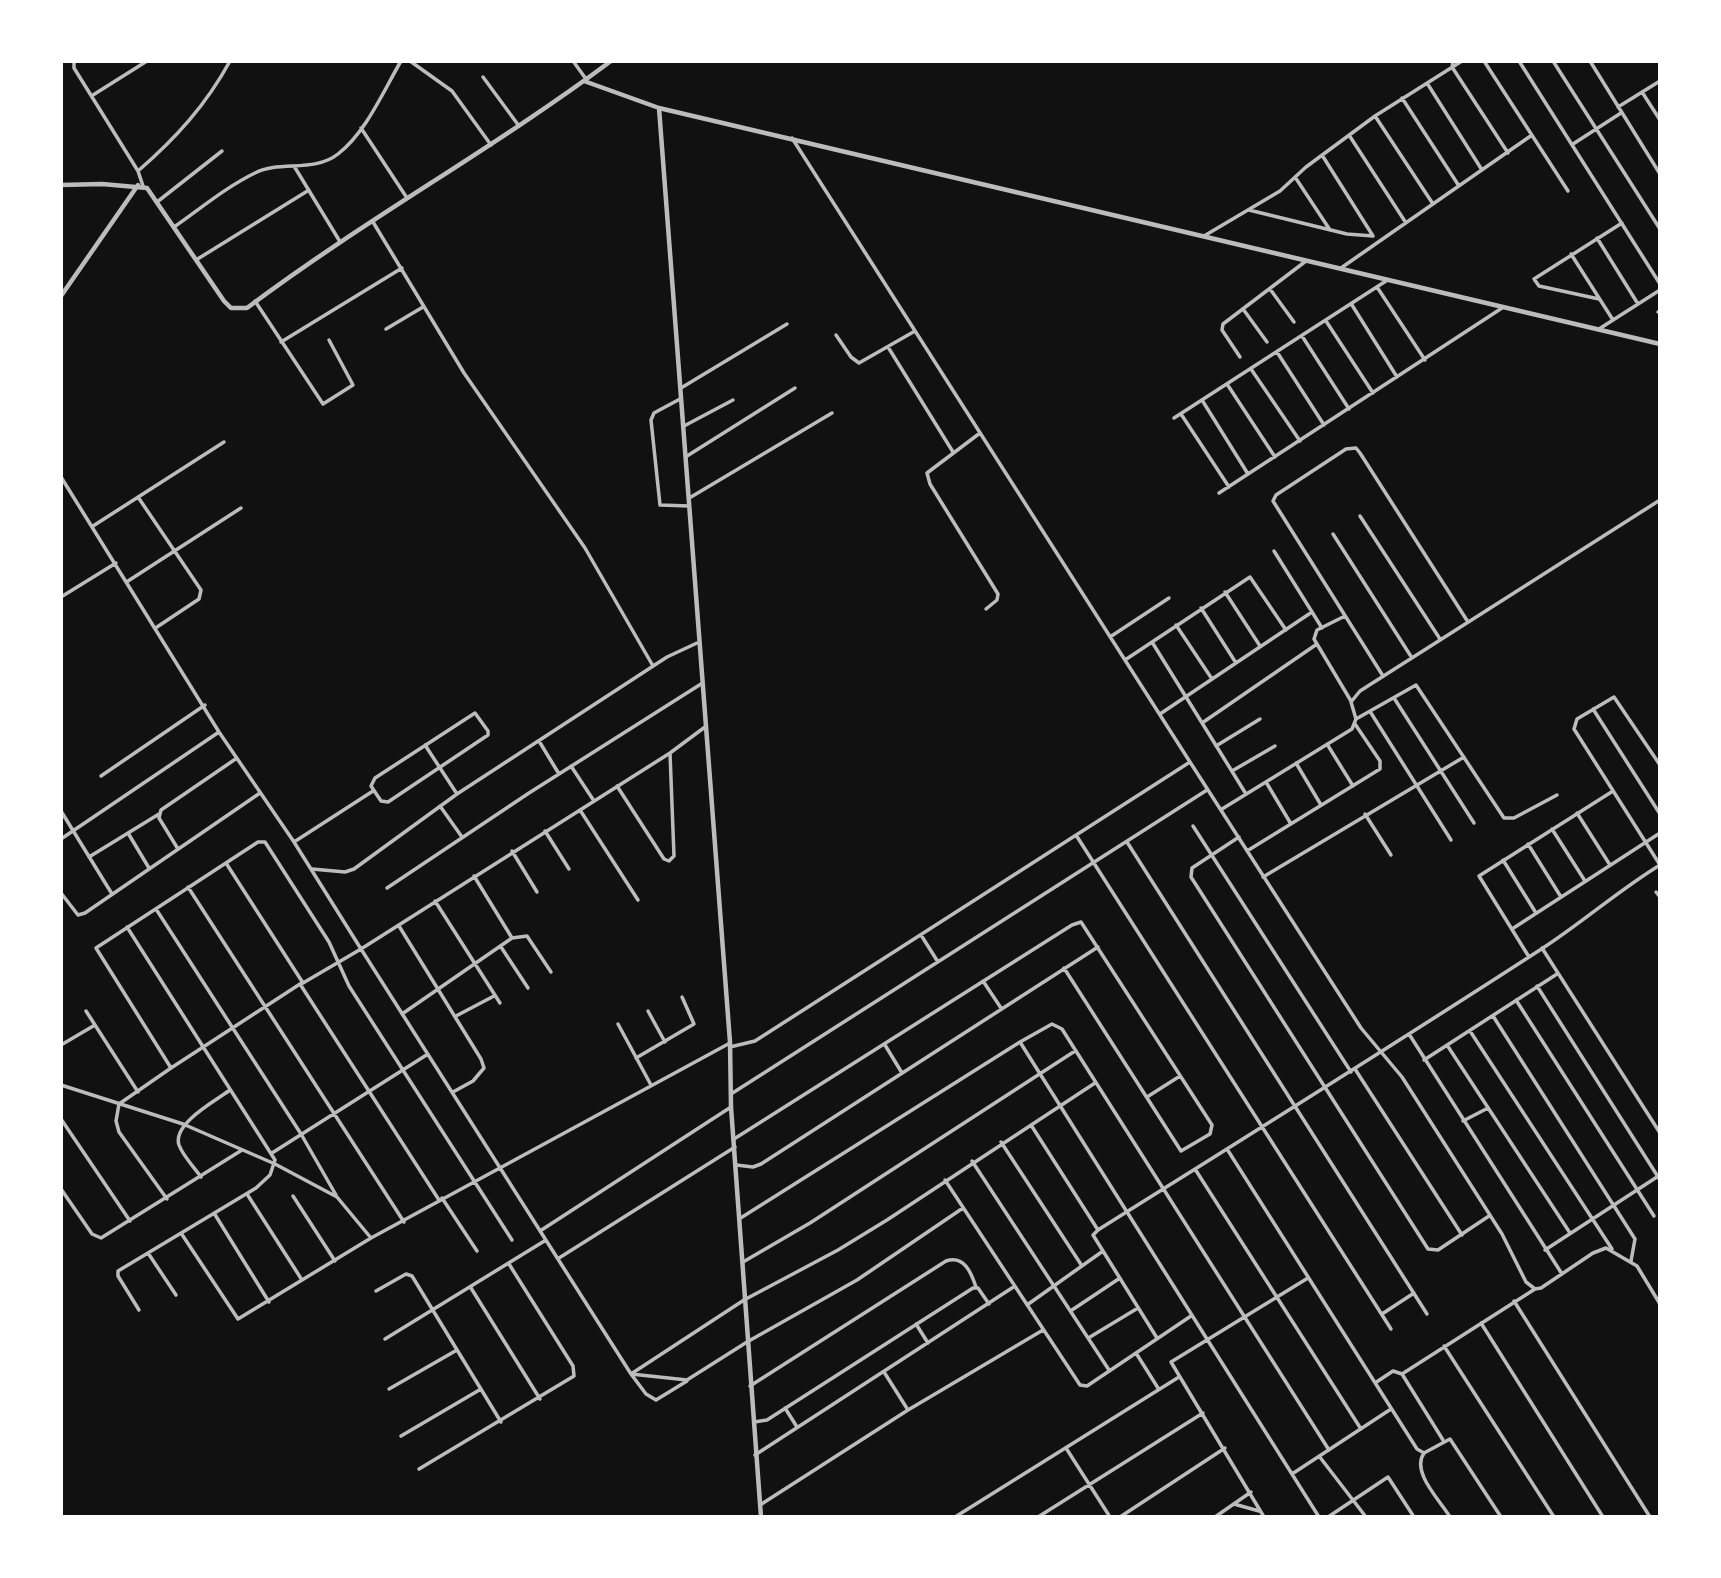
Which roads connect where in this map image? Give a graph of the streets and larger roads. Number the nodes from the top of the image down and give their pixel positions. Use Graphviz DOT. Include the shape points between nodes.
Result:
graph roads {
  1 [pos="74,61"];
  2 [pos="146,61"];
  3 [pos="230,61"];
  4 [pos="401,61"];
  5 [pos="410,61"];
  6 [pos="573,61"];
  7 [pos="611,61"];
  8 [pos="1453,61"];
  9 [pos="1462,61"];
  10 [pos="1484,61"];
  11 [pos="1519,61"];
  12 [pos="1553,61"];
  13 [pos="1590,61"];
  14 [pos="1452,67"];
  15 [pos="482,77"];
  16 [pos="585,80"];
  17 [pos="1660,81"];
  18 [pos="1427,83"];
  19 [pos="1642,92"];
  20 [pos="93,95"];
  21 [pos="1402,98"];
  22 [pos="1618,107"];
  23 [pos="659,108"];
  24 [pos="1622,113"];
  25 [pos="1375,116"];
  26 [pos="1660,120"];
  27 [pos="519,126"];
  28 [pos="361,128"];
  29 [pos="1597,129"];
  30 [pos="1349,135"];
  31 [pos="1532,135"];
  32 [pos="791,138"];
  33 [pos="1573,144"];
  34 [pos="491,145"];
  35 [pos="222,151"];
  36 [pos="1507,153"];
  37 [pos="1322,155"];
  38 [pos="294,166"];
  39 [pos="1482,170"];
  40 [pos="138,171"];
  41 [pos="1660,174"];
  42 [pos="1295,177"];
  43 [pos="61,185"];
  44 [pos="141,186"];
  45 [pos="1459,186"];
  46 [pos="309,190"];
  47 [pos="1568,191"];
  48 [pos="407,198"];
  49 [pos="157,202"];
  50 [pos="1433,204"];
  51 [pos="1248,209"];
  52 [pos="371,220"];
  53 [pos="1406,223"];
  54 [pos="1622,223"];
  55 [pos="172,228"];
  56 [pos="1660,229"];
  57 [pos="1330,230"];
  58 [pos="1203,236"];
  59 [pos="1374,236"];
  60 [pos="1597,238"];
  61 [pos="339,240"];
  62 [pos="1378,242"];
  63 [pos="1572,254"];
  64 [pos="194,261"];
  65 [pos="1306,261"];
  66 [pos="402,268"];
  67 [pos="1339,269"];
  68 [pos="1386,281"];
  69 [pos="1660,284"];
  70 [pos="1377,287"];
  71 [pos="1270,289"];
  72 [pos="1660,290"];
  73 [pos="61,296"];
  74 [pos="1599,299"];
  75 [pos="255,301"];
  76 [pos="1352,304"];
  77 [pos="1638,304"];
  78 [pos="423,306"];
  79 [pos="1243,309"];
  80 [pos="1502,309"];
  81 [pos="1613,320"];
  82 [pos="1326,321"];
  83 [pos="1294,322"];
  84 [pos="787,324"];
  85 [pos="386,330"];
  86 [pos="1597,330"];
  87 [pos="915,331"];
  88 [pos="836,335"];
  89 [pos="1302,336"];
  90 [pos="329,340"];
  91 [pos="281,342"];
  92 [pos="1267,342"];
  93 [pos="1660,344"];
  94 [pos="888,347"];
  95 [pos="1277,352"];
  96 [pos="1240,356"];
  97 [pos="1425,360"];
  98 [pos="1251,369"];
  99 [pos="1398,377"];
  100 [pos="1227,384"];
  101 [pos="681,388"];
  102 [pos="794,388"];
  103 [pos="1373,393"];
  104 [pos="682,398"];
  105 [pos="733,400"];
  106 [pos="1202,400"];
  107 [pos="1349,409"];
  108 [pos="832,413"];
  109 [pos="1181,414"];
  110 [pos="1174,418"];
  111 [pos="1324,425"];
  112 [pos="684,426"];
  113 [pos="980,433"];
  114 [pos="1300,441"];
  115 [pos="224,442"];
  116 [pos="953,452"];
  117 [pos="687,456"];
  118 [pos="1275,457"];
  119 [pos="1248,474"];
  120 [pos="61,477"];
  121 [pos="1229,487"];
  122 [pos="1219,493"];
  123 [pos="138,497"];
  124 [pos="691,497"];
  125 [pos="1660,500"];
  126 [pos="691,506"];
  127 [pos="241,508"];
  128 [pos="1360,516"];
  129 [pos="93,526"];
  130 [pos="1333,534"];
  131 [pos="175,550"];
  132 [pos="1274,551"];
  133 [pos="117,563"];
  134 [pos="128,581"];
  135 [pos="1225,592"];
  136 [pos="61,597"];
  137 [pos="1169,598"];
  138 [pos="1202,608"];
  139 [pos="986,609"];
  140 [pos="1312,612"];
  141 [pos="1345,616"];
  142 [pos="1468,622"];
  143 [pos="1176,625"];
  144 [pos="156,627"];
  145 [pos="1322,628"];
  146 [pos="1286,630"];
  147 [pos="1110,637"];
  148 [pos="1440,639"];
  149 [pos="1152,642"];
  150 [pos="697,643"];
  151 [pos="1317,644"];
  152 [pos="1261,647"];
  153 [pos="1412,658"];
  154 [pos="1125,660"];
  155 [pos="1236,663"];
  156 [pos="653,666"];
  157 [pos="1383,676"];
  158 [pos="1212,680"];
  159 [pos="701,684"];
  160 [pos="1186,697"];
  161 [pos="1394,698"];
  162 [pos="1351,702"];
  163 [pos="205,705"];
  164 [pos="1593,709"];
  165 [pos="1371,713"];
  166 [pos="1160,714"];
  167 [pos="1259,719"];
  168 [pos="1356,721"];
  169 [pos="1202,723"];
  170 [pos="705,727"];
  171 [pos="219,732"];
  172 [pos="539,741"];
  173 [pos="1327,744"];
  174 [pos="425,745"];
  175 [pos="1216,746"];
  176 [pos="1275,746"];
  177 [pos="670,753"];
  178 [pos="1464,757"];
  179 [pos="237,758"];
  180 [pos="1190,762"];
  181 [pos="1296,763"];
  182 [pos="1660,765"];
  183 [pos="571,766"];
  184 [pos="440,768"];
  185 [pos="1232,771"];
  186 [pos="1441,771"];
  187 [pos="559,774"];
  188 [pos="101,776"];
  189 [pos="1266,782"];
  190 [pos="1417,785"];
  191 [pos="617,786"];
  192 [pos="1353,786"];
  193 [pos="1208,790"];
  194 [pos="373,791"];
  195 [pos="1613,791"];
  196 [pos="260,793"];
  197 [pos="457,794"];
  198 [pos="1246,794"];
  199 [pos="1557,795"];
  200 [pos="594,801"];
  201 [pos="1321,805"];
  202 [pos="440,806"];
  203 [pos="580,810"];
  204 [pos="1221,810"];
  205 [pos="61,811"];
  206 [pos="1577,813"];
  207 [pos="159,814"];
  208 [pos="1365,814"];
  209 [pos="1660,814"];
  210 [pos="1474,823"];
  211 [pos="1291,824"];
  212 [pos="1193,826"];
  213 [pos="1552,829"];
  214 [pos="74,831"];
  215 [pos="545,831"];
  216 [pos="128,833"];
  217 [pos="1660,833"];
  218 [pos="1076,835"];
  219 [pos="1239,836"];
  220 [pos="462,837"];
  221 [pos="61,839"];
  222 [pos="1451,841"];
  223 [pos="295,842"];
  224 [pos="1126,842"];
  225 [pos="1645,842"];
  226 [pos="1528,844"];
  227 [pos="178,849"];
  228 [pos="512,851"];
  229 [pos="1247,851"];
  230 [pos="1212,855"];
  231 [pos="1391,855"];
  232 [pos="89,857"];
  233 [pos="1503,860"];
  234 [pos="226,863"];
  235 [pos="1094,864"];
  236 [pos="1610,865"];
  237 [pos="149,868"];
  238 [pos="312,869"];
  239 [pos="569,869"];
  240 [pos="474,876"];
  241 [pos="1263,877"];
  242 [pos="1585,881"];
  243 [pos="188,887"];
  244 [pos="387,888"];
  245 [pos="537,891"];
  246 [pos="61,892"];
  247 [pos="1656,892"];
  248 [pos="112,894"];
  249 [pos="1561,897"];
  250 [pos="1660,897"];
  251 [pos="638,900"];
  252 [pos="435,901"];
  253 [pos="156,908"];
  254 [pos="1536,913"];
  255 [pos="399,926"];
  256 [pos="127,927"];
  257 [pos="1512,929"];
  258 [pos="920,934"];
  259 [pos="512,938"];
  260 [pos="501,947"];
  261 [pos="1098,947"];
  262 [pos="1542,948"];
  263 [pos="361,949"];
  264 [pos="1529,957"];
  265 [pos="939,962"];
  266 [pos="336,963"];
  267 [pos="475,964"];
  268 [pos="1065,968"];
  269 [pos="551,972"];
  270 [pos="1557,974"];
  271 [pos="983,981"];
  272 [pos="301,984"];
  273 [pos="1537,986"];
  274 [pos="439,988"];
  275 [pos="528,988"];
  276 [pos="495,995"];
  277 [pos="682,997"];
  278 [pos="1516,1000"];
  279 [pos="500,1003"];
  280 [pos="266,1006"];
  281 [pos="1001,1008"];
  282 [pos="86,1011"];
  283 [pos="648,1011"];
  284 [pos="402,1014"];
  285 [pos="456,1016"];
  286 [pos="1493,1016"];
  287 [pos="618,1024"];
  288 [pos="95,1025"];
  289 [pos="232,1029"];
  290 [pos="1471,1031"];
  291 [pos="1409,1034"];
  292 [pos="665,1042"];
  293 [pos="1020,1042"];
  294 [pos="730,1044"];
  295 [pos="884,1044"];
  296 [pos="61,1045"];
  297 [pos="1447,1045"];
  298 [pos="203,1048"];
  299 [pos="1075,1051"];
  300 [pos="1380,1053"];
  301 [pos="428,1054"];
  302 [pos="636,1058"];
  303 [pos="1424,1060"];
  304 [pos="172,1068"];
  305 [pos="402,1070"];
  306 [pos="1353,1071"];
  307 [pos="902,1073"];
  308 [pos="1041,1074"];
  309 [pos="1180,1076"];
  310 [pos="1095,1083"];
  311 [pos="61,1085"];
  312 [pos="651,1085"];
  313 [pos="230,1090"];
  314 [pos="1325,1090"];
  315 [pos="138,1092"];
  316 [pos="368,1092"];
  317 [pos="453,1092"];
  318 [pos="731,1094"];
  319 [pos="1147,1097"];
  320 [pos="119,1104"];
  321 [pos="1059,1105"];
  322 [pos="731,1107"];
  323 [pos="1488,1108"];
  324 [pos="1295,1109"];
  325 [pos="334,1114"];
  326 [pos="61,1119"];
  327 [pos="1463,1121"];
  328 [pos="183,1124"];
  329 [pos="1030,1124"];
  330 [pos="1262,1128"];
  331 [pos="1660,1133"];
  332 [pos="301,1134"];
  333 [pos="734,1139"];
  334 [pos="1001,1142"];
  335 [pos="735,1147"];
  336 [pos="1227,1149"];
  337 [pos="242,1150"];
  338 [pos="272,1153"];
  339 [pos="972,1161"];
  340 [pos="275,1164"];
  341 [pos="736,1165"];
  342 [pos="498,1167"];
  343 [pos="1195,1169"];
  344 [pos="201,1177"];
  345 [pos="1659,1177"];
  346 [pos="474,1180"];
  347 [pos="944,1180"];
  348 [pos="61,1189"];
  349 [pos="1162,1189"];
  350 [pos="1638,1190"];
  351 [pos="247,1194"];
  352 [pos="293,1196"];
  353 [pos="337,1197"];
  354 [pos="167,1199"];
  355 [pos="440,1199"];
  356 [pos="1614,1205"];
  357 [pos="964,1208"];
  358 [pos="214,1213"];
  359 [pos="1125,1213"];
  360 [pos="1489,1216"];
  361 [pos="1654,1216"];
  362 [pos="1592,1218"];
  363 [pos="739,1219"];
  364 [pos="130,1221"];
  365 [pos="404,1222"];
  366 [pos="1098,1230"];
  367 [pos="540,1231"];
  368 [pos="181,1233"];
  369 [pos="1570,1233"];
  370 [pos="1462,1235"];
  371 [pos="371,1238"];
  372 [pos="512,1240"];
  373 [pos="546,1240"];
  374 [pos="1545,1250"];
  375 [pos="477,1251"];
  376 [pos="1102,1251"];
  377 [pos="1612,1251"];
  378 [pos="148,1253"];
  379 [pos="559,1259"];
  380 [pos="335,1261"];
  381 [pos="1631,1261"];
  382 [pos="742,1263"];
  383 [pos="509,1264"];
  384 [pos="1082,1265"];
  385 [pos="1562,1274"];
  386 [pos="1120,1278"];
  387 [pos="1308,1278"];
  388 [pos="302,1280"];
  389 [pos="1055,1285"];
  390 [pos="1015,1286"];
  391 [pos="976,1287"];
  392 [pos="471,1288"];
  393 [pos="1535,1289"];
  394 [pos="376,1291"];
  395 [pos="1413,1293"];
  396 [pos="176,1295"];
  397 [pos="1277,1297"];
  398 [pos="744,1300"];
  399 [pos="1514,1301"];
  400 [pos="269,1302"];
  401 [pos="989,1304"];
  402 [pos="1660,1304"];
  403 [pos="1027,1305"];
  404 [pos="1138,1308"];
  405 [pos="139,1310"];
  406 [pos="1071,1310"];
  407 [pos="433,1311"];
  408 [pos="1382,1314"];
  409 [pos="1427,1314"];
  410 [pos="1191,1316"];
  411 [pos="1244,1318"];
  412 [pos="1481,1323"];
  413 [pos="916,1324"];
  414 [pos="1391,1329"];
  415 [pos="1043,1330"];
  416 [pos="1090,1338"];
  417 [pos="385,1339"];
  418 [pos="1158,1339"];
  419 [pos="747,1342"];
  420 [pos="1207,1342"];
  421 [pos="929,1343"];
  422 [pos="1444,1346"];
  423 [pos="457,1350"];
  424 [pos="1136,1353"];
  425 [pos="1110,1370"];
  426 [pos="884,1372"];
  427 [pos="631,1374"];
  428 [pos="1402,1374"];
  429 [pos="1180,1377"];
  430 [pos="687,1380"];
  431 [pos="1375,1383"];
  432 [pos="750,1386"];
  433 [pos="1157,1388"];
  434 [pos="389,1389"];
  435 [pos="481,1389"];
  436 [pos="540,1399"];
  437 [pos="785,1408"];
  438 [pos="1391,1409"];
  439 [pos="908,1410"];
  440 [pos="1203,1413"];
  441 [pos="752,1421"];
  442 [pos="501,1422"];
  443 [pos="798,1428"];
  444 [pos="1361,1429"];
  445 [pos="401,1436"];
  446 [pos="1443,1441"];
  447 [pos="1065,1447"];
  448 [pos="1225,1448"];
  449 [pos="1329,1450"];
  450 [pos="1424,1452"];
  451 [pos="755,1455"];
  452 [pos="1319,1456"];
  453 [pos="419,1469"];
  454 [pos="1292,1474"];
  455 [pos="1088,1483"];
  456 [pos="1251,1492"];
  457 [pos="1353,1499"];
  458 [pos="1234,1504"];
  459 [pos="760,1505"];
  460 [pos="1261,1512"];
  461 [pos="761,1517"];
  462 [pos="956,1517"];
  463 [pos="1038,1517"];
  464 [pos="1110,1517"];
  465 [pos="1120,1517"];
  466 [pos="1215,1517"];
  467 [pos="1265,1517"];
  468 [pos="1319,1517"];
  469 [pos="1328,1517"];
  470 [pos="1366,1517"];
  471 [pos="1414,1517"];
  472 [pos="1450,1517"];
  473 [pos="1501,1517"];
  474 [pos="1554,1517"];
  475 [pos="1603,1517"];
  476 [pos="1650,1517"];
  1 -- 20 [label="street"];
  2 -- 20 [label="street"];
  3 -- 40 [label="street" via="186,127"];
  4 -- 28 [label="street"];
  5 -- 34 [label="street" via="452,91"];
  6 -- 16 [label="street"];
  7 -- 16 [label="street"];
  8 -- 14 [label="street"];
  9 -- 14 [label="street"];
  10 -- 31 [label="street"];
  11 -- 33 [label="street"];
  12 -- 29 [label="street"];
  13 -- 22 [label="street"];
  14 -- 18 [label="street"];
  14 -- 36 [label="street"];
  15 -- 27 [label="street"];
  16 -- 23 [label="street"];
  16 -- 27 [label="street"];
  17 -- 19 [label="street"];
  18 -- 21 [label="street"];
  18 -- 39 [label="street"];
  19 -- 22 [label="street"];
  19 -- 26 [label="street"];
  20 -- 40 [label="street"];
  21 -- 25 [label="street"];
  21 -- 45 [label="street"];
  22 -- 24 [label="street"];
  23 -- 32 [label="street"];
  23 -- 101 [label="street"];
  24 -- 29 [label="street"];
  24 -- 41 [label="street"];
  25 -- 30 [label="street"];
  25 -- 50 [label="street"];
  27 -- 34 [label="street"];
  28 -- 38 [label="street" via="337,155"];
  28 -- 48 [label="street"];
  29 -- 33 [label="street"];
  29 -- 56 [label="street"];
  30 -- 37 [label="street"];
  30 -- 53 [label="street"];
  31 -- 36 [label="street"];
  31 -- 47 [label="street"];
  32 -- 58 [label="street"];
  32 -- 87 [label="street"];
  33 -- 54 [label="street"];
  34 -- 48 [label="street"];
  35 -- 49 [label="street"];
  36 -- 39 [label="street"];
  37 -- 42 [label="street"];
  37 -- 59 [label="street"];
  38 -- 46 [label="street"];
  38 -- 55 [label="street" via="254,173"];
  39 -- 45 [label="street"];
  40 -- 44 [label="street"];
  42 -- 51 [label="street"];
  42 -- 57 [label="street"];
  43 -- 44 [label="street"];
  44 -- 49 [label="street"];
  44 -- 73 [label="street"];
  45 -- 50 [label="street"];
  46 -- 61 [label="street"];
  46 -- 64 [label="street"];
  48 -- 52 [label="street"];
  49 -- 55 [label="street"];
  50 -- 53 [label="street"];
  51 -- 57 [label="street"];
  51 -- 58 [label="street"];
  52 -- 61 [label="street"];
  52 -- 66 [label="street"];
  53 -- 62 [label="street"];
  54 -- 60 [label="street"];
  54 -- 69 [label="street"];
  55 -- 64 [label="street"];
  57 -- 59 [label="street"];
  58 -- 65 [label="street"];
  59 -- 62 [label="street"];
  60 -- 63 [label="street"];
  60 -- 77 [label="street"];
  61 -- 75 [label="street"];
  62 -- 67 [label="street"];
  63 -- 74 [label="street"];
  63 -- 74 [label="street" via="1536,276 1534,282"];
  64 -- 75 [label="street" via="231,308 247,308"];
  65 -- 67 [label="street"];
  65 -- 71 [label="street"];
  66 -- 78 [label="street"];
  66 -- 91 [label="street"];
  67 -- 68 [label="street"];
  68 -- 70 [label="street"];
  68 -- 80 [label="street"];
  70 -- 76 [label="street"];
  70 -- 97 [label="street"];
  71 -- 79 [label="street"];
  71 -- 83 [label="street"];
  72 -- 77 [label="street"];
  74 -- 81 [label="street"];
  75 -- 91 [label="street"];
  76 -- 82 [label="street"];
  76 -- 99 [label="street"];
  77 -- 81 [label="street"];
  78 -- 85 [label="street"];
  78 -- 156 [label="street" via="585,548"];
  79 -- 92 [label="street"];
  79 -- 96 [label="street" via="1221,327"];
  80 -- 86 [label="street"];
  80 -- 97 [label="street"];
  81 -- 86 [label="street"];
  82 -- 89 [label="street"];
  82 -- 103 [label="street"];
  84 -- 101 [label="street"];
  86 -- 93 [label="street"];
  87 -- 94 [label="street"];
  87 -- 113 [label="street"];
  88 -- 94 [label="street" via="859,363"];
  89 -- 95 [label="street"];
  89 -- 107 [label="street"];
  90 -- 91 [label="street" via="353,385 323,404"];
  94 -- 116 [label="street"];
  95 -- 98 [label="street"];
  95 -- 111 [label="street"];
  97 -- 99 [label="street"];
  98 -- 100 [label="street"];
  98 -- 114 [label="street"];
  99 -- 103 [label="street"];
  100 -- 106 [label="street"];
  100 -- 118 [label="street"];
  101 -- 104 [label="street"];
  102 -- 117 [label="street"];
  103 -- 107 [label="street"];
  104 -- 112 [label="street"];
  104 -- 126 [label="street" via="652,416 654,447 660,505"];
  105 -- 112 [label="street"];
  106 -- 109 [label="street"];
  106 -- 119 [label="street"];
  107 -- 111 [label="street"];
  108 -- 124 [label="street"];
  109 -- 110 [label="street"];
  109 -- 121 [label="street"];
  111 -- 114 [label="street"];
  112 -- 117 [label="street"];
  113 -- 116 [label="street"];
  113 -- 147 [label="street"];
  114 -- 118 [label="street"];
  115 -- 123 [label="street"];
  116 -- 139 [label="street" via="930,468 928,478 998,594"];
  117 -- 124 [label="street"];
  118 -- 119 [label="street"];
  119 -- 121 [label="street"];
  120 -- 129 [label="street"];
  121 -- 122 [label="street"];
  123 -- 129 [label="street"];
  123 -- 131 [label="street"];
  124 -- 126 [label="street"];
  125 -- 142 [label="street"];
  126 -- 150 [label="street"];
  127 -- 131 [label="street"];
  128 -- 148 [label="street"];
  129 -- 133 [label="street"];
  130 -- 153 [label="street"];
  131 -- 134 [label="street"];
  131 -- 144 [label="street" via="202,595"];
  132 -- 140 [label="street"];
  133 -- 134 [label="street"];
  133 -- 136 [label="street"];
  134 -- 144 [label="street"];
  135 -- 138 [label="street"];
  135 -- 146 [label="street" via="1250,577"];
  135 -- 152 [label="street"];
  137 -- 147 [label="street"];
  138 -- 143 [label="street"];
  138 -- 155 [label="street"];
  140 -- 145 [label="street"];
  140 -- 146 [label="street"];
  141 -- 142 [label="street" via="1273,501 1351,447 1360,453"];
  141 -- 145 [label="street"];
  141 -- 157 [label="street"];
  142 -- 148 [label="street"];
  143 -- 149 [label="street"];
  143 -- 158 [label="street"];
  144 -- 163 [label="street"];
  145 -- 151 [label="street" via="1314,634"];
  146 -- 152 [label="street"];
  147 -- 154 [label="street"];
  148 -- 153 [label="street"];
  149 -- 154 [label="street"];
  149 -- 160 [label="street"];
  150 -- 156 [label="street"];
  150 -- 159 [label="street"];
  151 -- 162 [label="street"];
  151 -- 169 [label="street"];
  152 -- 155 [label="street"];
  153 -- 157 [label="street"];
  154 -- 166 [label="street"];
  155 -- 158 [label="street"];
  156 -- 172 [label="street"];
  157 -- 162 [label="street"];
  158 -- 160 [label="street"];
  159 -- 170 [label="street"];
  159 -- 183 [label="street"];
  160 -- 166 [label="street"];
  160 -- 169 [label="street"];
  161 -- 165 [label="street"];
  161 -- 178 [label="street" via="1416,685"];
  161 -- 186 [label="street"];
  162 -- 168 [label="street"];
  163 -- 171 [label="street"];
  163 -- 188 [label="street"];
  164 -- 182 [label="street" via="1610,698 1617,699"];
  164 -- 195 [label="street" via="1573,726"];
  164 -- 209 [label="street"];
  165 -- 168 [label="street"];
  165 -- 190 [label="street"];
  166 -- 180 [label="street"];
  167 -- 175 [label="street"];
  168 -- 173 [label="street"];
  168 -- 192 [label="street" via="1381,765"];
  169 -- 175 [label="street"];
  170 -- 177 [label="street"];
  170 -- 294 [label="street"];
  171 -- 179 [label="street"];
  171 -- 214 [label="street"];
  172 -- 187 [label="street"];
  172 -- 197 [label="street"];
  173 -- 181 [label="street"];
  173 -- 192 [label="street"];
  174 -- 184 [label="street"];
  174 -- 184 [label="street" via="471,714 478,715 488,735"];
  174 -- 194 [label="street" via="375,778"];
  175 -- 185 [label="street"];
  176 -- 185 [label="street"];
  177 -- 191 [label="street"];
  177 -- 191 [label="street" via="674,856 670,861 664,859"];
  178 -- 186 [label="street"];
  178 -- 199 [label="street" via="1504,818 1514,818"];
  179 -- 196 [label="street"];
  179 -- 207 [label="street"];
  180 -- 193 [label="street"];
  180 -- 218 [label="street"];
  181 -- 189 [label="street"];
  181 -- 201 [label="street"];
  183 -- 187 [label="street"];
  183 -- 200 [label="street"];
  184 -- 194 [label="street" via="384,803"];
  184 -- 197 [label="street"];
  185 -- 198 [label="street"];
  186 -- 190 [label="street"];
  186 -- 210 [label="street"];
  187 -- 220 [label="street"];
  189 -- 198 [label="street"];
  189 -- 211 [label="street"];
  190 -- 208 [label="street"];
  190 -- 222 [label="street"];
  191 -- 200 [label="street"];
  192 -- 201 [label="street"];
  193 -- 204 [label="street"];
  193 -- 224 [label="street"];
  194 -- 223 [label="street"];
  195 -- 206 [label="street"];
  195 -- 225 [label="street"];
  196 -- 223 [label="street"];
  196 -- 227 [label="street"];
  197 -- 202 [label="street"];
  198 -- 204 [label="street"];
  200 -- 203 [label="street"];
  201 -- 211 [label="street"];
  202 -- 220 [label="street"];
  202 -- 238 [label="street" via="354,869"];
  203 -- 215 [label="street"];
  203 -- 251 [label="street"];
  204 -- 219 [label="street"];
  205 -- 214 [label="street"];
  206 -- 213 [label="street"];
  206 -- 236 [label="street"];
  207 -- 216 [label="street"];
  207 -- 227 [label="street"];
  208 -- 231 [label="street"];
  208 -- 241 [label="street"];
  211 -- 229 [label="street"];
  212 -- 230 [label="street"];
  213 -- 226 [label="street"];
  213 -- 242 [label="street"];
  214 -- 221 [label="street"];
  214 -- 232 [label="street"];
  215 -- 228 [label="street"];
  215 -- 239 [label="street"];
  216 -- 232 [label="street"];
  216 -- 237 [label="street"];
  217 -- 225 [label="street"];
  218 -- 235 [label="street"];
  218 -- 258 [label="street"];
  219 -- 229 [label="street"];
  219 -- 230 [label="street"];
  220 -- 244 [label="street"];
  223 -- 238 [label="street"];
  224 -- 235 [label="street"];
  224 -- 324 [label="street"];
  225 -- 236 [label="street"];
  225 -- 262 [label="street" via="1660,865"];
  226 -- 233 [label="street"];
  226 -- 249 [label="street"];
  227 -- 237 [label="street"];
  228 -- 240 [label="street"];
  228 -- 245 [label="street"];
  229 -- 241 [label="street"];
  230 -- 306 [label="street"];
  230 -- 314 [label="street" via="1192,868 1191,877"];
  232 -- 248 [label="street"];
  233 -- 254 [label="street"];
  233 -- 257 [label="street" via="1479,876"];
  234 -- 243 [label="street"];
  234 -- 266 [label="street" via="265,842 329,942"];
  234 -- 272 [label="street"];
  235 -- 265 [label="street"];
  235 -- 330 [label="street"];
  236 -- 242 [label="street"];
  237 -- 248 [label="street"];
  238 -- 263 [label="street"];
  240 -- 252 [label="street"];
  240 -- 259 [label="street"];
  241 -- 300 [label="street"];
  242 -- 249 [label="street"];
  243 -- 253 [label="street"];
  243 -- 280 [label="street"];
  246 -- 248 [label="street" via="78,915"];
  247 -- 250 [label="street"];
  249 -- 254 [label="street"];
  252 -- 255 [label="street"];
  252 -- 267 [label="street"];
  253 -- 256 [label="street"];
  253 -- 289 [label="street"];
  254 -- 257 [label="street"];
  255 -- 263 [label="street"];
  255 -- 274 [label="street"];
  256 -- 298 [label="street"];
  256 -- 304 [label="street" via="96,951"];
  257 -- 264 [label="street"];
  258 -- 265 [label="street"];
  258 -- 294 [label="street" via="755,1041"];
  259 -- 260 [label="street"];
  259 -- 269 [label="street" via="527,936"];
  260 -- 267 [label="street"];
  260 -- 275 [label="street"];
  261 -- 268 [label="street"];
  261 -- 271 [label="street" via="1084,924 1077,922"];
  261 -- 309 [label="street"];
  262 -- 264 [label="street"];
  262 -- 270 [label="street"];
  263 -- 266 [label="street"];
  263 -- 284 [label="street"];
  264 -- 291 [label="street"];
  265 -- 318 [label="street"];
  266 -- 272 [label="street"];
  266 -- 305 [label="street"];
  267 -- 274 [label="street"];
  267 -- 276 [label="street"];
  268 -- 281 [label="street"];
  268 -- 319 [label="street"];
  270 -- 273 [label="street"];
  270 -- 331 [label="street"];
  271 -- 281 [label="street"];
  271 -- 295 [label="street"];
  272 -- 280 [label="street"];
  272 -- 316 [label="street"];
  273 -- 278 [label="street"];
  273 -- 345 [label="street"];
  274 -- 284 [label="street"];
  274 -- 285 [label="street"];
  276 -- 279 [label="street"];
  276 -- 285 [label="street"];
  277 -- 292 [label="street" via="694,1024"];
  278 -- 286 [label="street"];
  278 -- 350 [label="street"];
  280 -- 289 [label="street"];
  280 -- 325 [label="street"];
  281 -- 307 [label="street"];
  282 -- 288 [label="street"];
  283 -- 292 [label="street"];
  284 -- 301 [label="street"];
  285 -- 317 [label="street" via="484,1068 473,1081"];
  286 -- 290 [label="street"];
  286 -- 356 [label="street"];
  287 -- 302 [label="street"];
  288 -- 296 [label="street"];
  288 -- 315 [label="street"];
  289 -- 298 [label="street"];
  289 -- 332 [label="street"];
  290 -- 297 [label="street"];
  290 -- 362 [label="street"];
  291 -- 300 [label="street"];
  291 -- 303 [label="street"];
  292 -- 302 [label="street"];
  293 -- 299 [label="street" via="1052,1024 1062,1029"];
  293 -- 308 [label="street"];
  293 -- 363 [label="street"];
  294 -- 312 [label="street"];
  294 -- 318 [label="street"];
  295 -- 307 [label="street"];
  295 -- 333 [label="street"];
  297 -- 303 [label="street"];
  297 -- 323 [label="street"];
  298 -- 304 [label="street"];
  298 -- 313 [label="street"];
  299 -- 308 [label="street"];
  299 -- 310 [label="street"];
  300 -- 306 [label="street"];
  300 -- 360 [label="street" via="1402,1077"];
  301 -- 305 [label="street"];
  301 -- 317 [label="street"];
  302 -- 312 [label="street"];
  303 -- 327 [label="street"];
  304 -- 315 [label="street"];
  305 -- 316 [label="street"];
  305 -- 346 [label="street"];
  306 -- 314 [label="street"];
  306 -- 370 [label="street"];
  307 -- 341 [label="street" via="761,1164"];
  308 -- 321 [label="street"];
  308 -- 382 [label="street"];
  309 -- 319 [label="street"];
  309 -- 319 [label="street" via="1213,1128 1186,1151 1180,1149"];
  310 -- 321 [label="street"];
  310 -- 349 [label="street"];
  311 -- 320 [label="street"];
  312 -- 342 [label="street"];
  313 -- 328 [label="street"];
  313 -- 338 [label="street"];
  314 -- 324 [label="street"];
  314 -- 370 [label="street" via="1428,1249 1434,1252"];
  315 -- 320 [label="street"];
  316 -- 325 [label="street"];
  316 -- 355 [label="street"];
  317 -- 342 [label="street"];
  318 -- 322 [label="street"];
  320 -- 328 [label="street"];
  320 -- 354 [label="street" via="119,1132"];
  321 -- 329 [label="street"];
  321 -- 359 [label="street"];
  322 -- 333 [label="street"];
  322 -- 367 [label="street"];
  323 -- 327 [label="street"];
  323 -- 369 [label="street"];
  324 -- 330 [label="street"];
  324 -- 395 [label="street"];
  325 -- 332 [label="street"];
  325 -- 365 [label="street"];
  326 -- 364 [label="street"];
  327 -- 374 [label="street"];
  328 -- 337 [label="street"];
  328 -- 344 [label="street" via="179,1144"];
  329 -- 334 [label="street"];
  329 -- 366 [label="street"];
  330 -- 336 [label="street"];
  330 -- 408 [label="street"];
  332 -- 338 [label="street"];
  332 -- 353 [label="street"];
  333 -- 335 [label="street"];
  334 -- 339 [label="street"];
  334 -- 384 [label="street"];
  335 -- 341 [label="street"];
  335 -- 379 [label="street"];
  336 -- 343 [label="street"];
  336 -- 387 [label="street"];
  337 -- 340 [label="street"];
  337 -- 344 [label="street"];
  338 -- 340 [label="street"];
  339 -- 347 [label="street"];
  339 -- 389 [label="street"];
  340 -- 351 [label="street" via="265,1182"];
  340 -- 353 [label="street"];
  341 -- 363 [label="street"];
  342 -- 346 [label="street"];
  342 -- 367 [label="street"];
  343 -- 349 [label="street"];
  343 -- 397 [label="street"];
  344 -- 354 [label="street"];
  345 -- 350 [label="street"];
  346 -- 355 [label="street"];
  346 -- 372 [label="street"];
  347 -- 357 [label="street"];
  347 -- 398 [label="street" via="838,1250"];
  348 -- 364 [label="street" via="97,1239"];
  349 -- 359 [label="street"];
  349 -- 411 [label="street"];
  350 -- 356 [label="street"];
  350 -- 361 [label="street"];
  351 -- 358 [label="street"];
  351 -- 388 [label="street"];
  352 -- 380 [label="street"];
  353 -- 371 [label="street"];
  354 -- 364 [label="street"];
  355 -- 365 [label="street"];
  355 -- 375 [label="street"];
  356 -- 362 [label="street"];
  356 -- 381 [label="street" via="1636,1243"];
  357 -- 390 [label="street"];
  357 -- 419 [label="street" via="857,1280"];
  358 -- 368 [label="street"];
  358 -- 400 [label="street"];
  359 -- 366 [label="street"];
  359 -- 410 [label="street"];
  360 -- 370 [label="street"];
  360 -- 393 [label="street" via="1526,1282"];
  362 -- 369 [label="street"];
  362 -- 377 [label="street"];
  363 -- 382 [label="street"];
  365 -- 371 [label="street"];
  366 -- 376 [label="street" via="1093,1235"];
  367 -- 373 [label="street"];
  368 -- 378 [label="street"];
  368 -- 400 [label="street" via="235,1317 243,1318"];
  369 -- 374 [label="street"];
  371 -- 380 [label="street"];
  373 -- 379 [label="street"];
  373 -- 383 [label="street"];
  374 -- 385 [label="street"];
  376 -- 384 [label="street"];
  376 -- 386 [label="street"];
  377 -- 381 [label="street"];
  377 -- 385 [label="street" via="1600,1249"];
  378 -- 396 [label="street"];
  378 -- 405 [label="street" via="116,1272"];
  379 -- 427 [label="street"];
  380 -- 388 [label="street"];
  381 -- 402 [label="street"];
  382 -- 398 [label="street"];
  383 -- 392 [label="street"];
  383 -- 436 [label="street" via="575,1371 570,1380"];
  384 -- 389 [label="street"];
  385 -- 393 [label="street"];
  386 -- 404 [label="street"];
  386 -- 406 [label="street"];
  387 -- 397 [label="street"];
  387 -- 431 [label="street"];
  388 -- 400 [label="street"];
  389 -- 403 [label="street"];
  389 -- 406 [label="street"];
  390 -- 401 [label="street"];
  390 -- 403 [label="street"];
  391 -- 401 [label="street"];
  391 -- 413 [label="street"];
  391 -- 432 [label="street" via="965,1265 959,1260 946,1261"];
  392 -- 407 [label="street"];
  392 -- 436 [label="street"];
  393 -- 399 [label="street"];
  394 -- 407 [label="street" via="409,1274"];
  395 -- 408 [label="street"];
  395 -- 409 [label="street"];
  397 -- 411 [label="street"];
  397 -- 444 [label="street"];
  398 -- 419 [label="street"];
  398 -- 427 [label="street"];
  399 -- 412 [label="street"];
  399 -- 476 [label="street"];
  401 -- 421 [label="street"];
  403 -- 415 [label="street"];
  404 -- 416 [label="street"];
  404 -- 418 [label="street"];
  406 -- 416 [label="street"];
  407 -- 417 [label="street"];
  407 -- 423 [label="street"];
  408 -- 414 [label="street"];
  410 -- 418 [label="street"];
  410 -- 420 [label="street"];
  411 -- 420 [label="street"];
  411 -- 449 [label="street"];
  412 -- 422 [label="street"];
  412 -- 475 [label="street"];
  413 -- 421 [label="street"];
  413 -- 437 [label="street"];
  415 -- 425 [label="street" via="1080,1385 1087,1386"];
  415 -- 439 [label="street"];
  416 -- 425 [label="street"];
  418 -- 424 [label="street"];
  419 -- 430 [label="street"];
  419 -- 432 [label="street"];
  420 -- 429 [label="street" via="1171,1362"];
  420 -- 454 [label="street"];
  421 -- 426 [label="street"];
  422 -- 428 [label="street"];
  422 -- 474 [label="street"];
  423 -- 434 [label="street"];
  423 -- 435 [label="street"];
  424 -- 425 [label="street"];
  424 -- 433 [label="street"];
  426 -- 439 [label="street"];
  426 -- 443 [label="street"];
  427 -- 430 [label="street"];
  427 -- 430 [label="street" via="656,1400"];
  428 -- 431 [label="street" via="1393,1371"];
  428 -- 446 [label="street"];
  429 -- 433 [label="street"];
  429 -- 440 [label="street"];
  431 -- 438 [label="street"];
  432 -- 441 [label="street"];
  433 -- 447 [label="street"];
  435 -- 442 [label="street"];
  435 -- 445 [label="street"];
  436 -- 442 [label="street"];
  437 -- 441 [label="street" via="760,1423"];
  437 -- 443 [label="street"];
  438 -- 444 [label="street"];
  438 -- 450 [label="street" via="1417,1449"];
  439 -- 459 [label="street"];
  440 -- 448 [label="street"];
  440 -- 455 [label="street"];
  441 -- 451 [label="street"];
  442 -- 453 [label="street"];
  443 -- 451 [label="street"];
  444 -- 449 [label="street"];
  446 -- 450 [label="street"];
  446 -- 473 [label="street" via="1453,1442"];
  447 -- 455 [label="street"];
  447 -- 462 [label="street"];
  448 -- 456 [label="street"];
  448 -- 465 [label="street"];
  449 -- 452 [label="street"];
  450 -- 472 [label="street" via="1420,1470"];
  451 -- 459 [label="street"];
  452 -- 454 [label="street"];
  452 -- 457 [label="street"];
  454 -- 468 [label="street"];
  455 -- 463 [label="street"];
  455 -- 464 [label="street"];
  456 -- 458 [label="street"];
  456 -- 460 [label="street"];
  457 -- 469 [label="street"];
  457 -- 470 [label="street"];
  457 -- 471 [label="street" via="1388,1478"];
  458 -- 460 [label="street"];
  458 -- 466 [label="street"];
  459 -- 461 [label="street"];
  460 -- 467 [label="street"];
}
